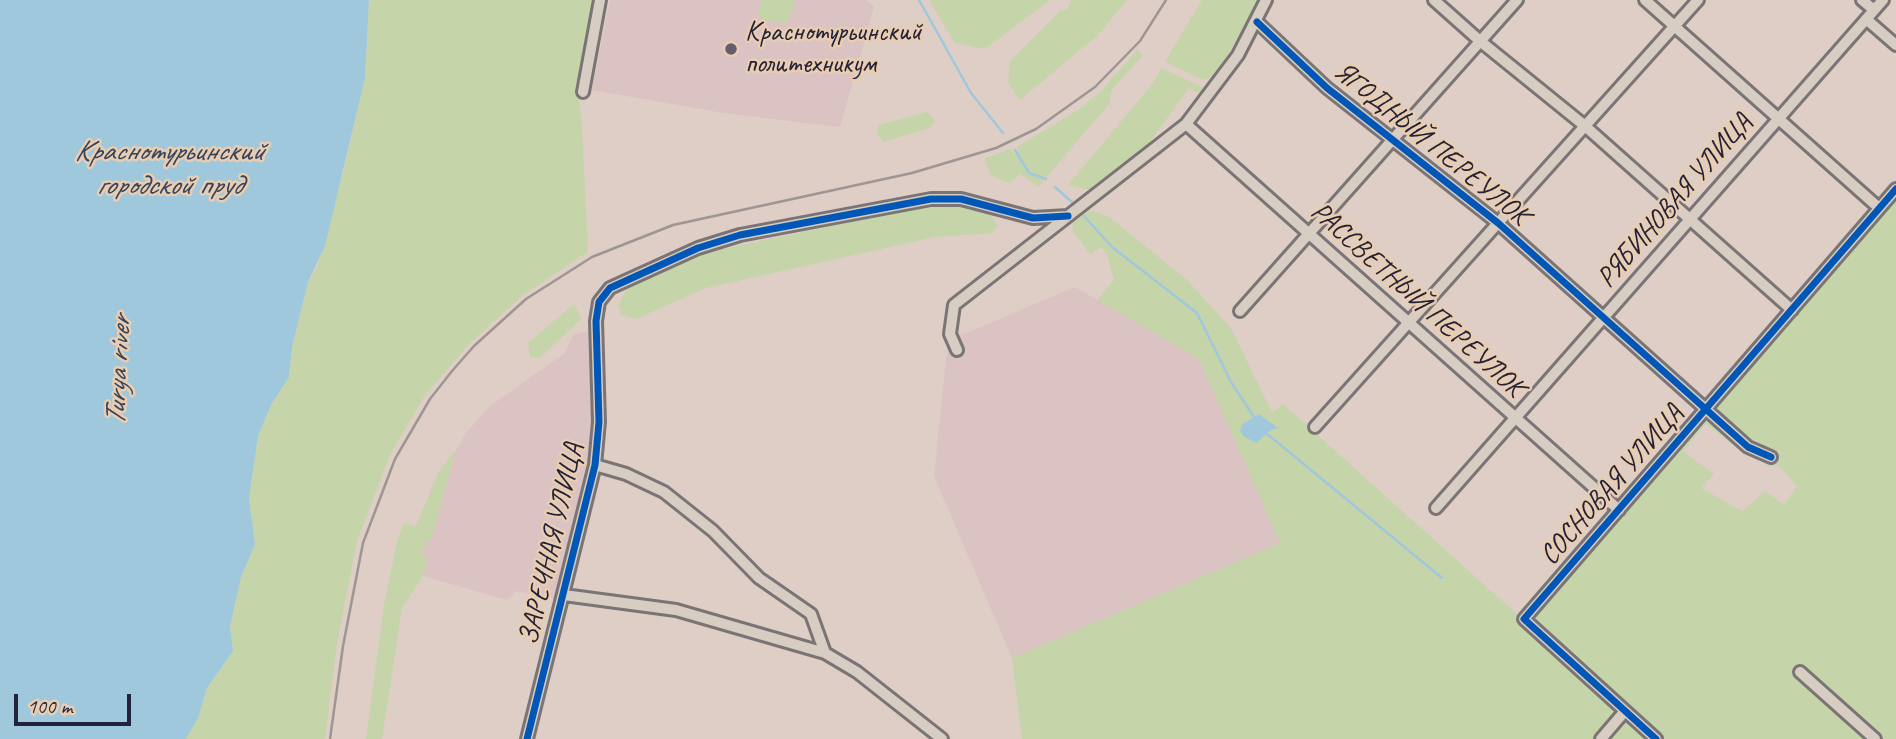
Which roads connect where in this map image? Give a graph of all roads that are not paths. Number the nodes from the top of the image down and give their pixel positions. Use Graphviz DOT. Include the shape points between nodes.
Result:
graph roads {
  1 [pos="600,0"];
  2 [pos="1266,0"];
  3 [pos="1434,0"];
  4 [pos="1517,0"];
  5 [pos="1645,0"];
  6 [pos="1698,0"];
  7 [pos="1862,0"];
  8 [pos="1883,0"];
  9 [pos="1874,10"];
  10 [pos="1866,19"];
  11 [pos="1257,22"];
  12 [pos="1675,26"];
  13 [pos="1480,41"];
  14 [pos="1896,45"];
  15 [pos="583,92"];
  16 [pos="1779,119"];
  17 [pos="1186,124"];
  18 [pos="1585,126"];
  19 [pos="1391,141"];
  20 [pos="1896,189"];
  21 [pos="1879,208"];
  22 [pos="1069,216"];
  23 [pos="1690,219"];
  24 [pos="1498,223"];
  25 [pos="1308,233"];
  26 [pos="1792,310"];
  27 [pos="1240,311"];
  28 [pos="1603,318"];
  29 [pos="1409,323"];
  30 [pos="957,351"];
  31 [pos="1705,410"];
  32 [pos="1515,418"];
  33 [pos="1315,427"];
  34 [pos="1771,457"];
  35 [pos="595,465"];
  36 [pos="1436,508"];
  37 [pos="1619,510"];
  38 [pos="564,595"];
  39 [pos="825,653"];
  40 [pos="1800,672"];
  41 [pos="1625,711"];
  42 [pos="527,739"];
  43 [pos="942,739"];
  44 [pos="1601,739"];
  45 [pos="1656,739"];
  46 [pos="1875,739"];
  1 -- 15 [label="street"];
  2 -- 11 [label="street"];
  3 -- 13 [label="street"];
  4 -- 13 [label="street"];
  5 -- 12 [label="street"];
  6 -- 12 [label="street"];
  7 -- 9 [label="street"];
  8 -- 9 [label="street, РЯБИНОВАЯ УЛИЦА"];
  9 -- 10 [label="street, РЯБИНОВАЯ УЛИЦА"];
  10 -- 14 [label="street"];
  10 -- 16 [label="street, РЯБИНОВАЯ УЛИЦА"];
  11 -- 17 [label="street" via="1214,91"];
  11 -- 19 [label="street, ЯГОДНЫЙ ПЕРЕУЛОК"];
  12 -- 16 [label="street"];
  12 -- 18 [label="street"];
  13 -- 18 [label="street"];
  13 -- 19 [label="street"];
  16 -- 21 [label="street"];
  16 -- 23 [label="street, РЯБИНОВАЯ УЛИЦА"];
  17 -- 22 [label="street"];
  17 -- 25 [label="street, РАССВЕТНЫЙ ПЕРЕУЛОК"];
  18 -- 23 [label="street"];
  18 -- 24 [label="street"];
  19 -- 24 [label="street, ЯГОДНЫЙ ПЕРЕУЛОК"];
  19 -- 25 [label="street"];
  20 -- 21 [label="street, СОСНОВАЯ УЛИЦА"];
  21 -- 26 [label="street, СОСНОВАЯ УЛИЦА"];
  22 -- 30 [label="street" via="954,305 950,334"];
  22 -- 35 [label="street, ЗАРЕЧНАЯ УЛИЦА" via="1033,218 961,200 931,199 740,235 698,248 610,288 599,302 596,321 599,422"];
  23 -- 26 [label="street"];
  23 -- 28 [label="street, РЯБИНОВАЯ УЛИЦА"];
  24 -- 28 [label="street, ЯГОДНЫЙ ПЕРЕУЛОК"];
  24 -- 29 [label="street"];
  25 -- 27 [label="street"];
  25 -- 29 [label="street, РАССВЕТНЫЙ ПЕРЕУЛОК"];
  26 -- 31 [label="street, СОСНОВАЯ УЛИЦА"];
  28 -- 31 [label="street, ЯГОДНЫЙ ПЕРЕУЛОК"];
  28 -- 32 [label="street, РЯБИНОВАЯ УЛИЦА"];
  29 -- 32 [label="street, РАССВЕТНЫЙ ПЕРЕУЛОК"];
  29 -- 33 [label="street"];
  31 -- 34 [label="street, ЯГОДНЫЙ ПЕРЕУЛОК" via="1748,447"];
  31 -- 37 [label="street, СОСНОВАЯ УЛИЦА"];
  32 -- 36 [label="street, РЯБИНОВАЯ УЛИЦА"];
  32 -- 37 [label="street, РАССВЕТНЫЙ ПЕРЕУЛОК"];
  35 -- 38 [label="street, ЗАРЕЧНАЯ УЛИЦА"];
  35 -- 39 [label="street" via="664,492 713,531 759,578 811,614"];
  37 -- 41 [label="street, СОСНОВАЯ УЛИЦА" via="1524,619"];
  38 -- 39 [label="street" via="676,610"];
  38 -- 42 [label="street, ЗАРЕЧНАЯ УЛИЦА"];
  39 -- 43 [label="street" via="857,671"];
  40 -- 46 [label="street"];
  41 -- 44 [label="street"];
  41 -- 45 [label="street"];
}
